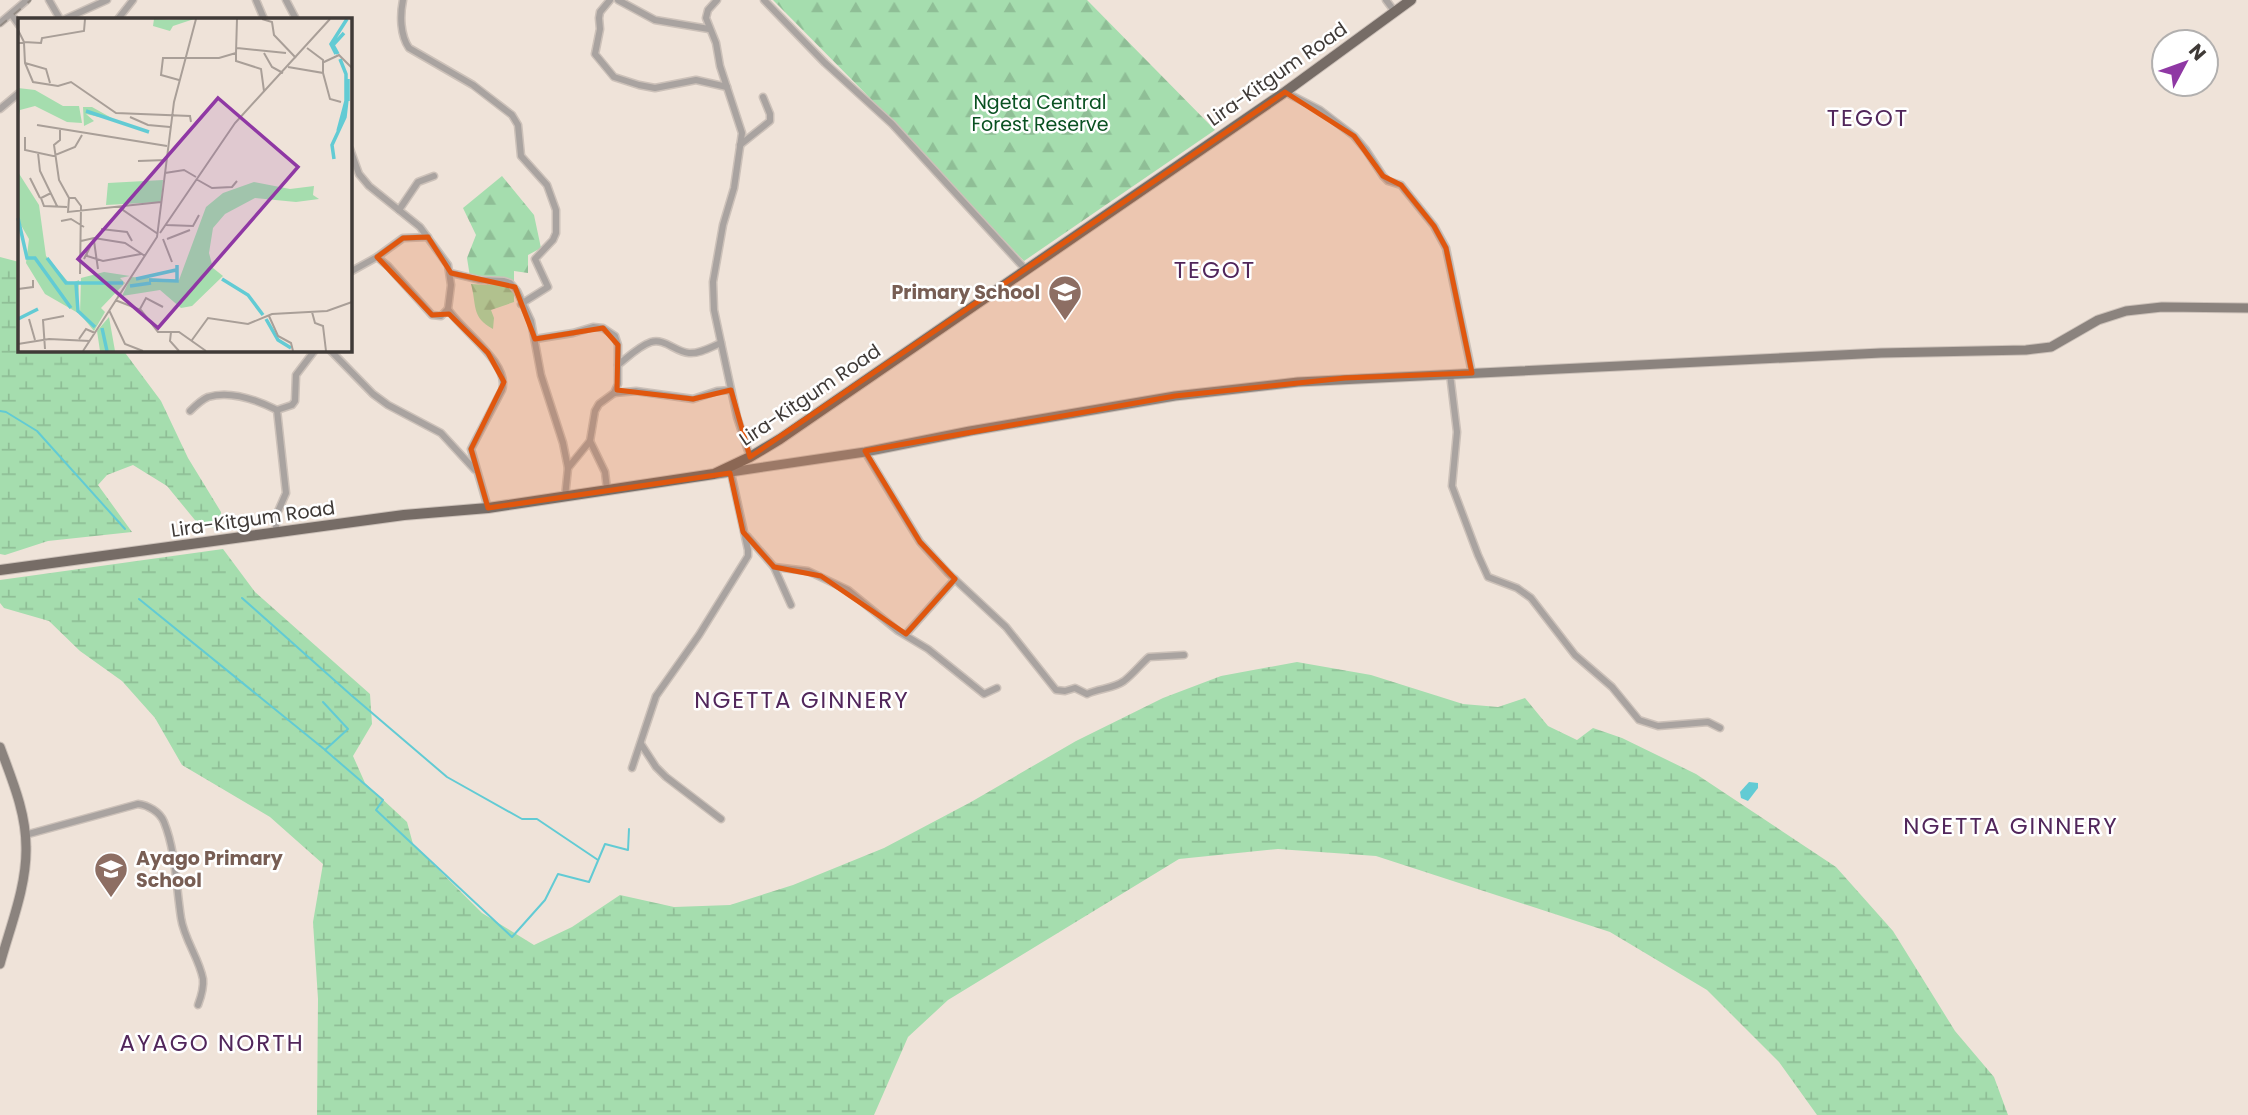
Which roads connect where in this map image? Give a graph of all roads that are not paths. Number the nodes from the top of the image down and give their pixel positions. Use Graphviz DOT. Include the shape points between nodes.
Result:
graph roads {
  1 [pos="27,0"];
  2 [pos="49,0"];
  3 [pos="107,0"];
  4 [pos="133,0"];
  5 [pos="256,0"];
  6 [pos="286,0"];
  7 [pos="403,0"];
  8 [pos="610,0"];
  9 [pos="618,0"];
  10 [pos="717,0"];
  11 [pos="764,0"];
  12 [pos="1386,0"];
  13 [pos="1411,0"];
  14 [pos="1395,12"];
  15 [pos="11,14"];
  16 [pos="62,18"];
  17 [pos="65,18"];
  18 [pos="119,18"];
  19 [pos="264,18"];
  20 [pos="295,18"];
  21 [pos="0,23"];
  22 [pos="18,24"];
  23 [pos="709,29"];
  24 [pos="727,87"];
  25 [pos="1284,92"];
  26 [pos="18,94"];
  27 [pos="763,97"];
  28 [pos="0,108"];
  29 [pos="740,145"];
  30 [pos="352,155"];
  31 [pos="434,176"];
  32 [pos="399,210"];
  33 [pos="428,237"];
  34 [pos="377,257"];
  35 [pos="1026,270"];
  36 [pos="352,271"];
  37 [pos="451,272"];
  38 [pos="522,304"];
  39 [pos="2248,308"];
  40 [pos="448,309"];
  41 [pos="535,339"];
  42 [pos="721,343"];
  43 [pos="313,352"];
  44 [pos="332,352"];
  45 [pos="618,365"];
  46 [pos="1472,373"];
  47 [pos="1450,374"];
  48 [pos="731,390"];
  49 [pos="614,393"];
  50 [pos="277,410"];
  51 [pos="190,411"];
  52 [pos="590,441"];
  53 [pos="865,452"];
  54 [pos="750,457"];
  55 [pos="568,468"];
  56 [pos="476,471"];
  57 [pos="731,473"];
  58 [pos="714,474"];
  59 [pos="607,489"];
  60 [pos="565,497"];
  61 [pos="488,508"];
  62 [pos="276,532"];
  63 [pos="743,532"];
  64 [pos="774,567"];
  65 [pos="0,570"];
  66 [pos="955,579"];
  67 [pos="791,605"];
  68 [pos="906,635"];
  69 [pos="1184,655"];
  70 [pos="997,688"];
  71 [pos="1720,728"];
  72 [pos="641,744"];
  73 [pos="0,747"];
  74 [pos="632,768"];
  75 [pos="721,819"];
  76 [pos="25,835"];
  77 [pos="0,964"];
  78 [pos="198,1005"];
  1 -- 15 [label="street"];
  2 -- 16 [label="street"];
  3 -- 17 [label="street"];
  4 -- 18 [label="street"];
  5 -- 19 [label="street"];
  6 -- 20 [label="street"];
  7 -- 38 [label="street" via="401,16 408,48 473,85 512,116 521,156 543,178 555,201 556,233 535,259 548,287"];
  8 -- 24 [label="street" via="600,12 594,50 614,76 655,88 696,80"];
  9 -- 23 [label="street" via="655,20"];
  10 -- 23 [label="street" via="708,10"];
  11 -- 35 [label="street" via="892,124"];
  12 -- 14 [label="street"];
  13 -- 14 [label="main road, Lira-Kitgum Road"];
  14 -- 25 [label="main road, Lira-Kitgum Road"];
  15 -- 21 [label="street"];
  15 -- 22 [label="street"];
  23 -- 24 [label="street"];
  24 -- 29 [label="street" via="742,134"];
  25 -- 35 [label="main road, Lira-Kitgum Road"];
  25 -- 46 [label="street" via="1320,110 1354,136 1383,176 1401,185 1434,226 1446,248"];
  26 -- 28 [label="street"];
  27 -- 29 [label="street" via="770,121"];
  29 -- 42 [label="street" via="713,282"];
  30 -- 32 [label="street" via="369,186"];
  31 -- 32 [label="street" via="418,182"];
  32 -- 33 [label="street"];
  33 -- 34 [label="street" via="403,238"];
  33 -- 37 [label="street"];
  34 -- 36 [label="street"];
  34 -- 40 [label="street" via="432,315 441,316"];
  35 -- 54 [label="main road, Lira-Kitgum Road"];
  37 -- 38 [label="street" via="510,283"];
  37 -- 40 [label="street"];
  38 -- 41 [label="street"];
  39 -- 46 [label="main road" via="2126,311 2098,320 2051,347 2026,350"];
  40 -- 56 [label="street" via="488,354 504,380 472,447"];
  41 -- 45 [label="street" via="603,328 615,335"];
  41 -- 55 [label="street"];
  42 -- 45 [label="street" via="690,353 652,342"];
  42 -- 48 [label="street"];
  43 -- 50 [label="street" via="296,375 295,401"];
  44 -- 56 [label="street" via="380,400 441,433"];
  45 -- 49 [label="street"];
  46 -- 47 [label="main road"];
  47 -- 53 [label="main road" via="1333,379 1175,396"];
  47 -- 71 [label="street" via="1457,432 1452,486 1488,577 1531,598 1575,655 1612,687 1639,720 1658,726 1708,722"];
  48 -- 49 [label="street" via="693,399 636,391"];
  48 -- 54 [label="street"];
  49 -- 52 [label="street" via="595,411"];
  50 -- 51 [label="street" via="255,398 218,395 206,397"];
  50 -- 62 [label="street" via="286,492 276,516"];
  52 -- 55 [label="street"];
  52 -- 59 [label="street" via="605,472"];
  53 -- 57 [label="main road"];
  53 -- 66 [label="street" via="920,542"];
  54 -- 58 [label="main road, Lira-Kitgum Road"];
  55 -- 60 [label="street"];
  56 -- 61 [label="street"];
  57 -- 58 [label="main road"];
  57 -- 63 [label="street"];
  58 -- 59 [label="main road, Lira-Kitgum Road"];
  59 -- 60 [label="main road, Lira-Kitgum Road"];
  60 -- 61 [label="main road, Lira-Kitgum Road"];
  61 -- 62 [label="main road, Lira-Kitgum Road"];
  62 -- 65 [label="main road, Lira-Kitgum Road"];
  63 -- 64 [label="street"];
  63 -- 72 [label="street" via="748,551 745,562 656,696"];
  64 -- 67 [label="street"];
  64 -- 68 [label="street" via="821,576 848,590"];
  66 -- 68 [label="street"];
  66 -- 69 [label="street" via="1006,627 1056,690 1075,688 1087,694 1104,690 1124,681 1149,657"];
  68 -- 70 [label="street" via="984,694"];
  72 -- 74 [label="street"];
  72 -- 75 [label="street" via="666,777"];
  73 -- 76 [label="main road" via="17,792"];
  76 -- 77 [label="main road" via="25,863"];
  76 -- 78 [label="street" via="138,804 158,813 174,861 181,919 203,982"];
}
